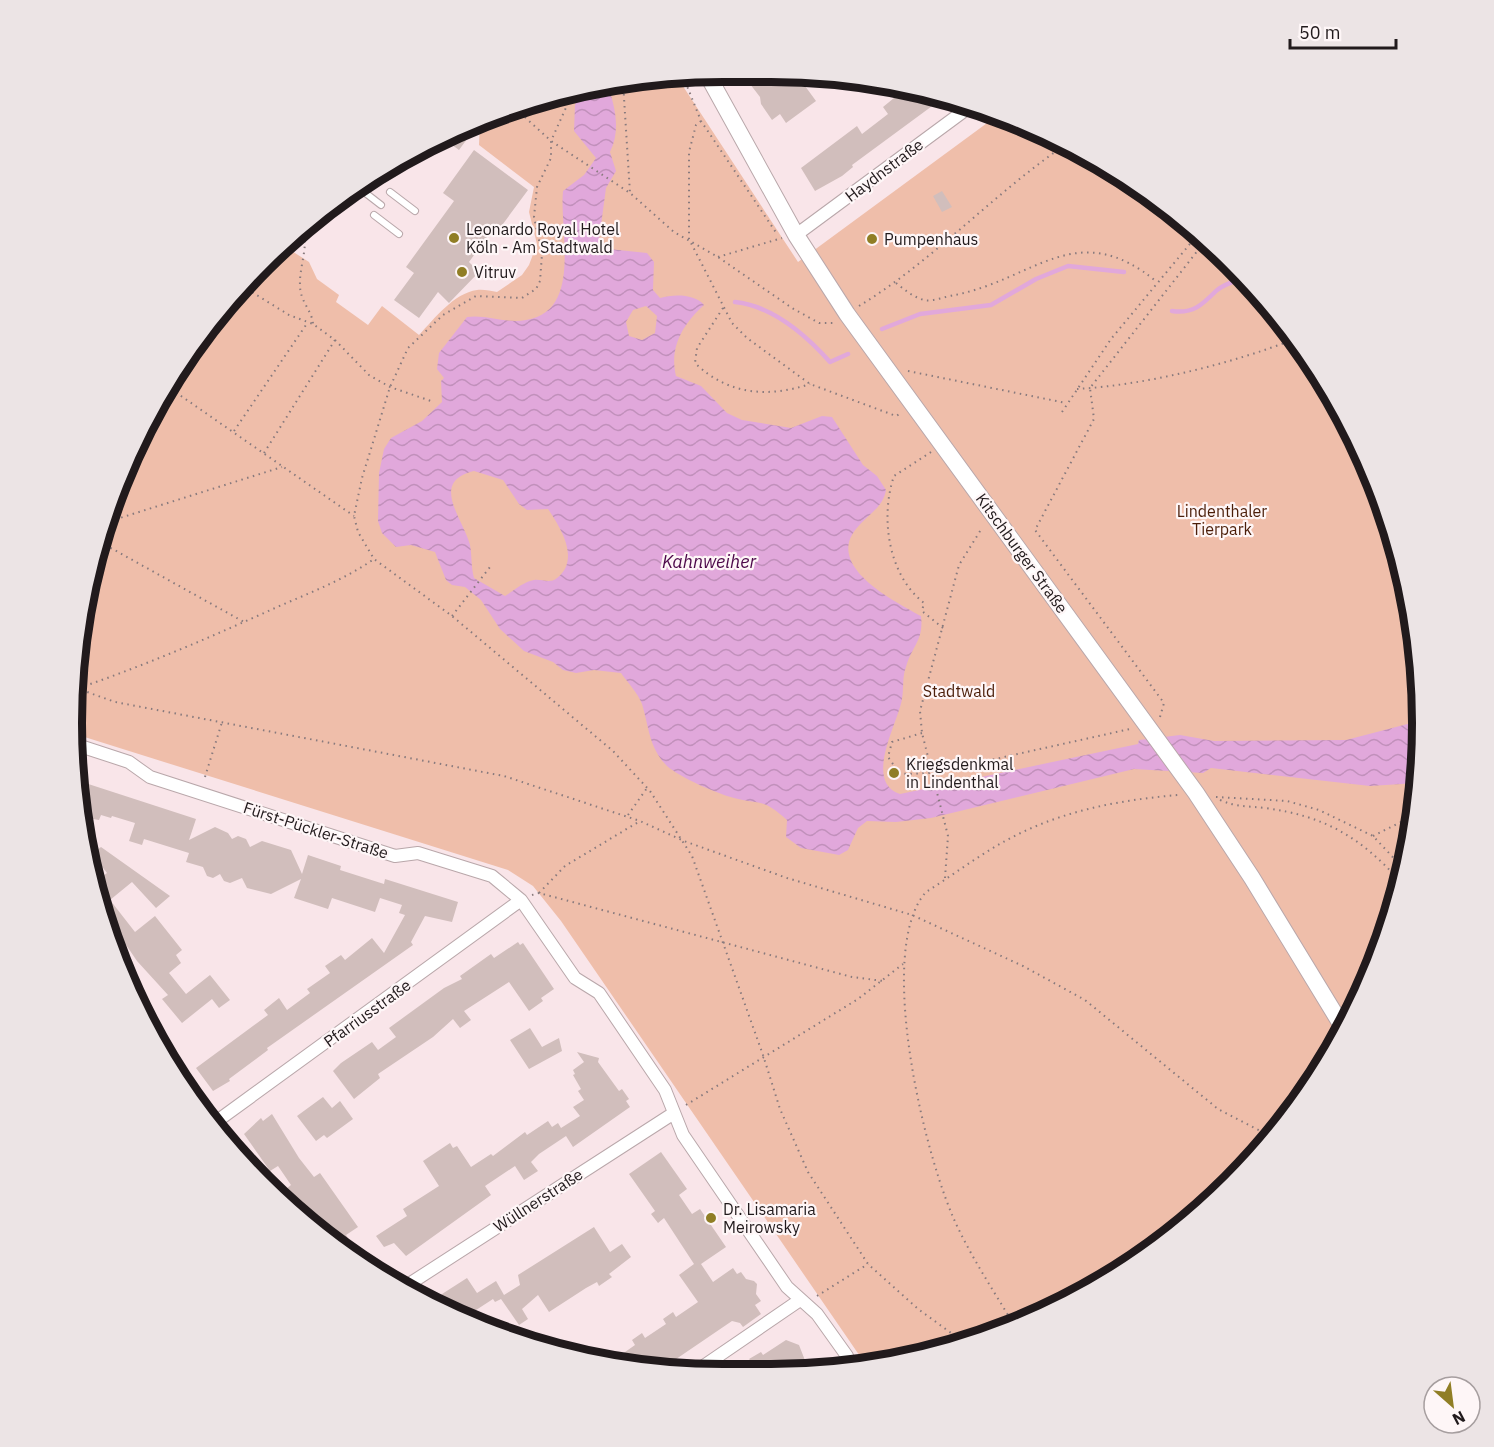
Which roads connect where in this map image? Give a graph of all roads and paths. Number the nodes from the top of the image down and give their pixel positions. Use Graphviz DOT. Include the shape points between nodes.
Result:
graph roads {
  1 [pos="711,83"];
  2 [pos="686,84"];
  3 [pos="624,91"];
  4 [pos="569,102"];
  5 [pos="962,112"];
  6 [pos="523,115"];
  7 [pos="701,121"];
  8 [pos="551,141"];
  9 [pos="1058,151"];
  10 [pos="390,192"];
  11 [pos="365,193"];
  12 [pos="630,193"];
  13 [pos="381,205"];
  14 [pos="415,211"];
  15 [pos="374,215"];
  16 [pos="399,234"];
  17 [pos="790,235"];
  18 [pos="304,239"];
  19 [pos="689,239"];
  20 [pos="1192,241"];
  21 [pos="1200,248"];
  22 [pos="718,257"];
  23 [pos="1157,282"];
  24 [pos="896,283"];
  25 [pos="251,291"];
  26 [pos="723,308"];
  27 [pos="847,314"];
  28 [pos="308,322"];
  29 [pos="313,324"];
  30 [pos="335,340"];
  31 [pos="1285,342"];
  32 [pos="895,377"];
  33 [pos="810,384"];
  34 [pos="390,387"];
  35 [pos="1090,388"];
  36 [pos="1077,389"];
  37 [pos="175,392"];
  38 [pos="435,402"];
  39 [pos="1067,404"];
  40 [pos="914,405"];
  41 [pos="1062,412"];
  42 [pos="233,432"];
  43 [pos="943,444"];
  44 [pos="264,453"];
  45 [pos="282,466"];
  46 [pos="995,515"];
  47 [pos="354,516"];
  48 [pos="116,519"];
  49 [pos="108,546"];
  50 [pos="374,559"];
  51 [pos="490,567"];
  52 [pos="452,616"];
  53 [pos="244,622"];
  54 [pos="943,628"];
  55 [pos="84,685"];
  56 [pos="84,691"];
  57 [pos="222,722"];
  58 [pos="1151,730"];
  59 [pos="922,733"];
  60 [pos="83,747"];
  61 [pos="932,772"];
  62 [pos="205,777"];
  63 [pos="647,788"];
  64 [pos="1193,790"];
  65 [pos="1235,807"];
  66 [pos="627,816"];
  67 [pos="640,821"];
  68 [pos="1404,821"];
  69 [pos="1373,836"];
  70 [pos="684,841"];
  71 [pos="1396,861"];
  72 [pos="1393,874"];
  73 [pos="945,880"];
  74 [pos="539,893"];
  75 [pos="520,900"];
  76 [pos="912,915"];
  77 [pos="722,941"];
  78 [pos="904,963"];
  79 [pos="883,981"];
  80 [pos="1338,1020"];
  81 [pos="763,1055"];
  82 [pos="674,1113"];
  83 [pos="220,1120"];
  84 [pos="1263,1133"];
  85 [pos="868,1264"];
  86 [pos="411,1283"];
  87 [pos="803,1302"];
  88 [pos="1010,1318"];
  89 [pos="956,1337"];
  90 [pos="848,1360"];
  91 [pos="708,1364"];
  1 -- 17 [label="street, Kitschburger Straße"];
  2 -- 7 [label="path"];
  3 -- 12 [label="path"];
  4 -- 8 [label="path"];
  5 -- 17 [label="street, Haydnstraße"];
  6 -- 8 [label="path"];
  7 -- 17 [label="path"];
  7 -- 19 [label="path" via="696,125 689,152"];
  8 -- 12 [label="path"];
  8 -- 34 [label="path" via="551,158 537,187 534,205 543,271 536,289 514,299 476,296 443,315 408,348"];
  9 -- 24 [label="path"];
  10 -- 14 [label="lane"];
  11 -- 13 [label="lane"];
  12 -- 19 [label="path" via="674,232"];
  15 -- 16 [label="lane"];
  17 -- 22 [label="path"];
  17 -- 27 [label="street, Kitschburger Straße"];
  18 -- 29 [label="path" via="301,299"];
  19 -- 22 [label="path"];
  19 -- 26 [label="path"];
  20 -- 23 [label="path"];
  21 -- 35 [label="path"];
  22 -- 27 [label="path" via="819,323 834,323"];
  23 -- 24 [label="path" via="1132,263 1088,251 1037,263 970,292 926,301"];
  23 -- 36 [label="path"];
  24 -- 27 [label="path"];
  25 -- 28 [label="path"];
  26 -- 33 [label="path" via="747,338"];
  26 -- 33 [label="path" via="697,348 695,363 705,374 747,392 765,394"];
  27 -- 32 [label="street, Kitschburger Straße"];
  28 -- 29 [label="path"];
  28 -- 42 [label="path"];
  29 -- 30 [label="path"];
  30 -- 34 [label="path" via="369,375"];
  30 -- 44 [label="path"];
  31 -- 35 [label="path" via="1179,372"];
  32 -- 39 [label="path" via="910,370"];
  32 -- 40 [label="street, Kitschburger Straße"];
  33 -- 40 [label="path" via="896,416"];
  34 -- 38 [label="path"];
  34 -- 47 [label="path"];
  35 -- 36 [label="path"];
  35 -- 58 [label="path" via="1094,419 1035,530 1164,703"];
  36 -- 39 [label="path"];
  37 -- 42 [label="path"];
  39 -- 41 [label="path"];
  40 -- 43 [label="street, Kitschburger Straße"];
  42 -- 44 [label="path"];
  43 -- 46 [label="street, Kitschburger Straße"];
  43 -- 54 [label="path" via="894,476 886,504 886,524 900,574 907,588 924,603 922,610"];
  44 -- 45 [label="path"];
  45 -- 47 [label="path"];
  45 -- 48 [label="path"];
  46 -- 54 [label="path" via="977,533 959,566"];
  46 -- 58 [label="street, Kitschburger Straße"];
  47 -- 50 [label="path"];
  49 -- 53 [label="path"];
  50 -- 52 [label="path"];
  50 -- 53 [label="path" via="356,572"];
  51 -- 52 [label="path"];
  52 -- 63 [label="path" via="613,751"];
  53 -- 55 [label="path"];
  54 -- 59 [label="path" via="920,711"];
  56 -- 57 [label="path" via="115,702"];
  57 -- 62 [label="path"];
  57 -- 66 [label="path" via="504,776"];
  58 -- 61 [label="path"];
  58 -- 64 [label="street, Kitschburger Straße"];
  59 -- 61 [label="path"];
  59 -- 61 [label="path" via="892,742 888,757 900,774"];
  60 -- 75 [label="street, Fürst-Pückler-Straße" via="129,762 150,777 395,856 418,853 492,876"];
  61 -- 73 [label="path" via="948,836"];
  63 -- 66 [label="path"];
  63 -- 70 [label="path"];
  64 -- 69 [label="path" via="1287,801 1319,810"];
  64 -- 73 [label="path" via="1084,809 1007,840"];
  64 -- 80 [label="street, Kitschburger Straße"];
  65 -- 72 [label="path" via="1265,808 1322,820 1374,853"];
  66 -- 67 [label="path"];
  67 -- 70 [label="path"];
  67 -- 74 [label="path" via="565,866"];
  68 -- 69 [label="path"];
  69 -- 71 [label="path"];
  70 -- 76 [label="path" via="787,878"];
  70 -- 77 [label="path"];
  73 -- 76 [label="path" via="926,892"];
  74 -- 75 [label="path"];
  74 -- 77 [label="path"];
  75 -- 82 [label="street, Fürst-Pückler-Straße" via="575,978 599,993 665,1090"];
  75 -- 83 [label="street, Pfarriusstraße"];
  76 -- 78 [label="path"];
  76 -- 84 [label="path" via="1023,966 1085,1000 1218,1109"];
  77 -- 79 [label="path" via="852,977"];
  77 -- 81 [label="path"];
  78 -- 79 [label="path"];
  78 -- 88 [label="path" via="904,1015 934,1160 958,1229"];
  79 -- 81 [label="path"];
  81 -- 82 [label="path"];
  81 -- 85 [label="path" via="780,1109 808,1172"];
  82 -- 86 [label="street, Wüllnerstraße"];
  82 -- 87 [label="street, Fürst-Pückler-Straße" via="689,1144 787,1287"];
  85 -- 87 [label="path"];
  85 -- 89 [label="path" via="918,1310"];
  87 -- 90 [label="street, Fürst-Pückler-Straße"];
  87 -- 91 [label="street"];
}
